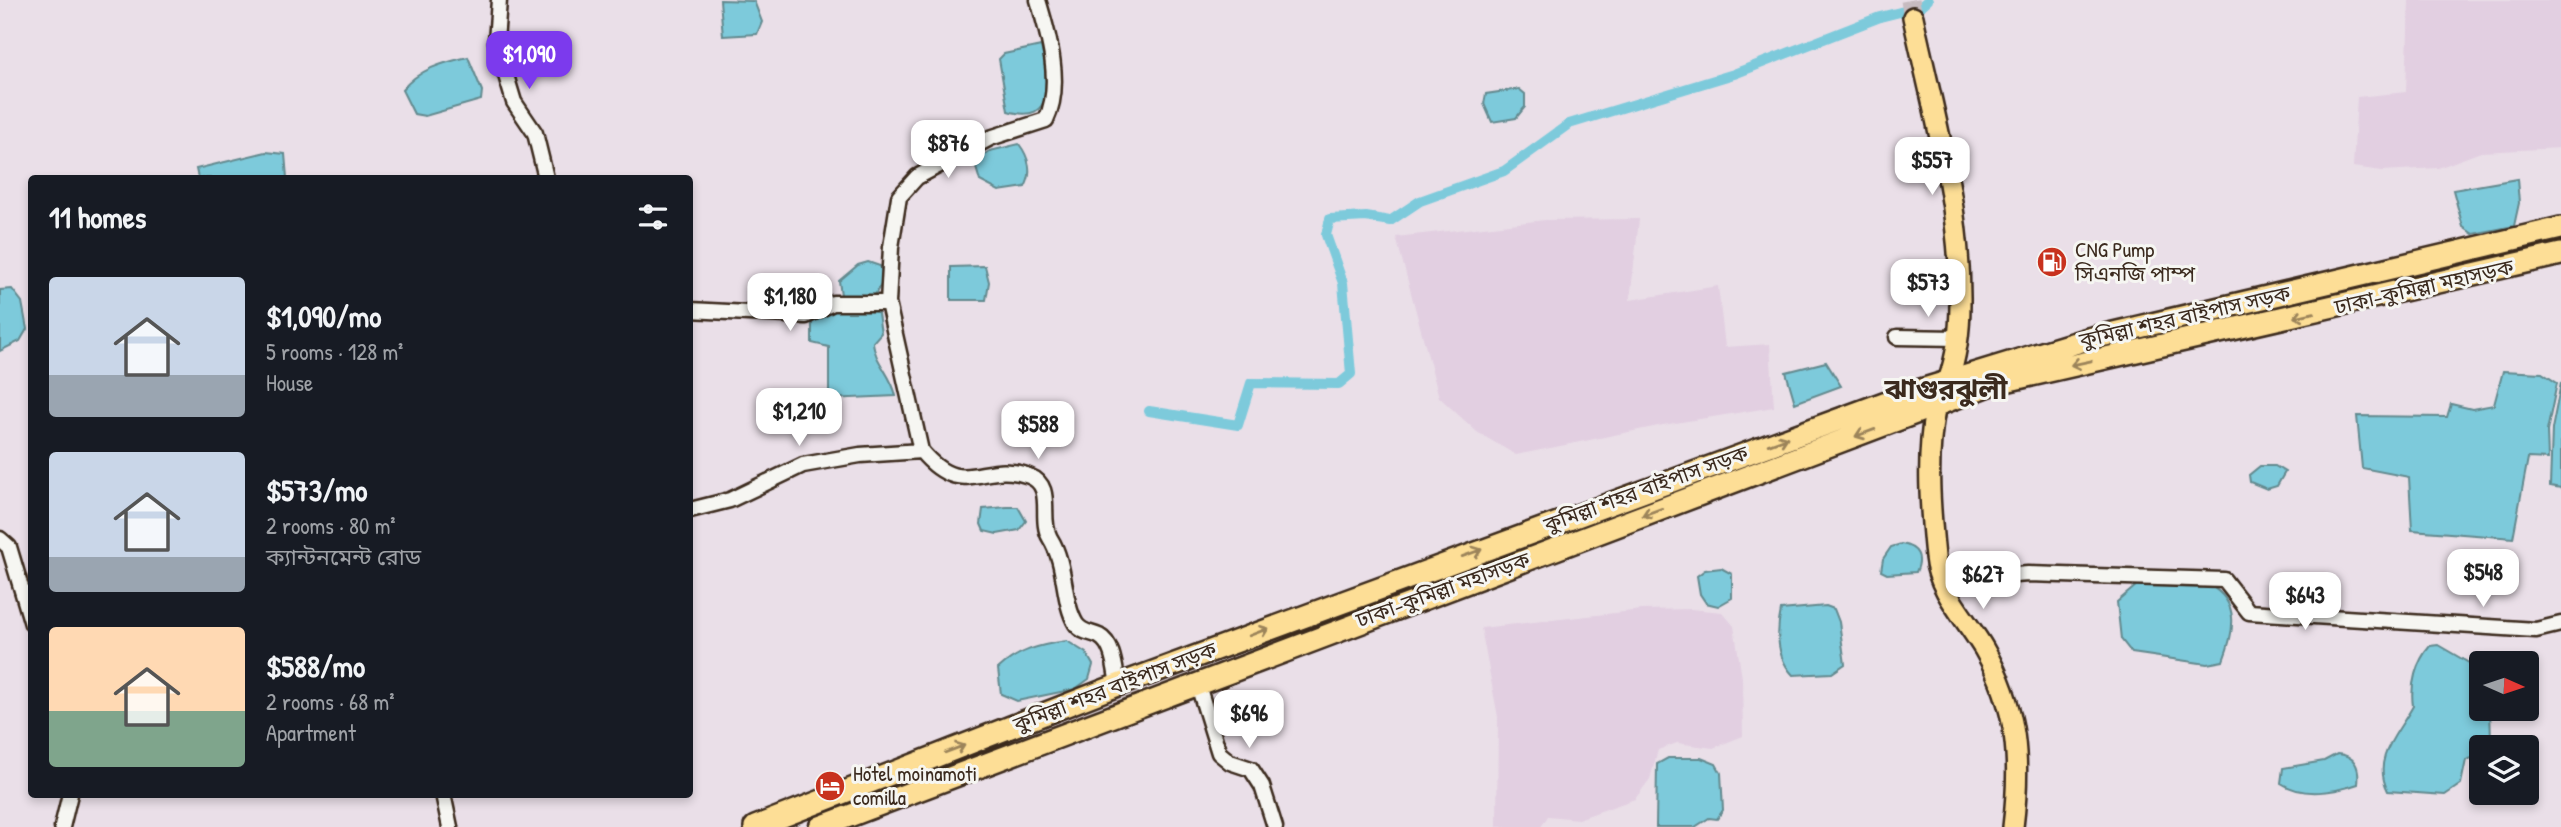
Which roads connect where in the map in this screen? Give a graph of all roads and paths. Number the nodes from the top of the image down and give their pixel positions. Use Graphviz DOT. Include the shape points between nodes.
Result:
graph roads {
  1 [pos="499,0"];
  2 [pos="1038,0"];
  3 [pos="1913,17"];
  4 [pos="545,175"];
  5 [pos="2561,228"];
  6 [pos="2561,254"];
  7 [pos="888,303"];
  8 [pos="693,310"];
  9 [pos="1897,337"];
  10 [pos="1958,338"];
  11 [pos="1948,381"];
  12 [pos="1935,407"];
  13 [pos="920,451"];
  14 [pos="693,509"];
  15 [pos="0,538"];
  16 [pos="1940,581"];
  17 [pos="28,611"];
  18 [pos="2561,624"];
  19 [pos="1197,682"];
  20 [pos="1118,685"];
  21 [pos="69,798"];
  22 [pos="444,798"];
  23 [pos="62,827"];
  24 [pos="450,827"];
  25 [pos="755,827"];
  26 [pos="820,827"];
  27 [pos="1275,827"];
  28 [pos="2013,827"];
  1 -- 4 [label="street" via="496,43 514,102 535,133"];
  2 -- 7 [label="street" via="1051,44 1052,107 1045,120 990,138 917,177 899,197"];
  3 -- 10 [label="main road" via="1953,200"];
  5 -- 11 [label="highway, কুমিল্লা শহর বাইপাস সড়ক" via="2088,338"];
  6 -- 12 [label="highway, ঢাকা–কুমিল্লা মহাসড়ক, one-way" via="1992,384"];
  7 -- 8 [label="street" via="833,303 806,316"];
  7 -- 13 [label="street"];
  9 -- 10 [label="street"];
  10 -- 11 [label="main road"];
  11 -- 12 [label="main road"];
  20 -- 11 [label="highway, কুমিল্লা শহর বাইপাস সড়ক, one-way"];
  12 -- 16 [label="main road" via="1927,482"];
  12 -- 19 [label="highway, ঢাকা–কুমিল্লা মহাসড়ক, one-way"];
  13 -- 14 [label="street" via="803,465 730,500"];
  13 -- 20 [label="street" via="947,475 1005,472 1029,476 1041,484 1048,534 1058,549 1074,621 1082,631 1107,642"];
  15 -- 17 [label="street" via="9,547"];
  16 -- 18 [label="street" via="2028,574 2224,580 2249,611 2536,629"];
  16 -- 28 [label="main road" via="1985,651 2006,695 2016,734 2019,777"];
  19 -- 26 [label="highway, ঢাকা–কুমিল্লা মহাসড়ক"];
  19 -- 27 [label="street" via="1219,753 1251,769 1262,786"];
  25 -- 20 [label="highway, কুমিল্লা শহর বাইপাস সড়ক, one-way"];
  21 -- 23 [label="street"];
  22 -- 24 [label="street"];
}
